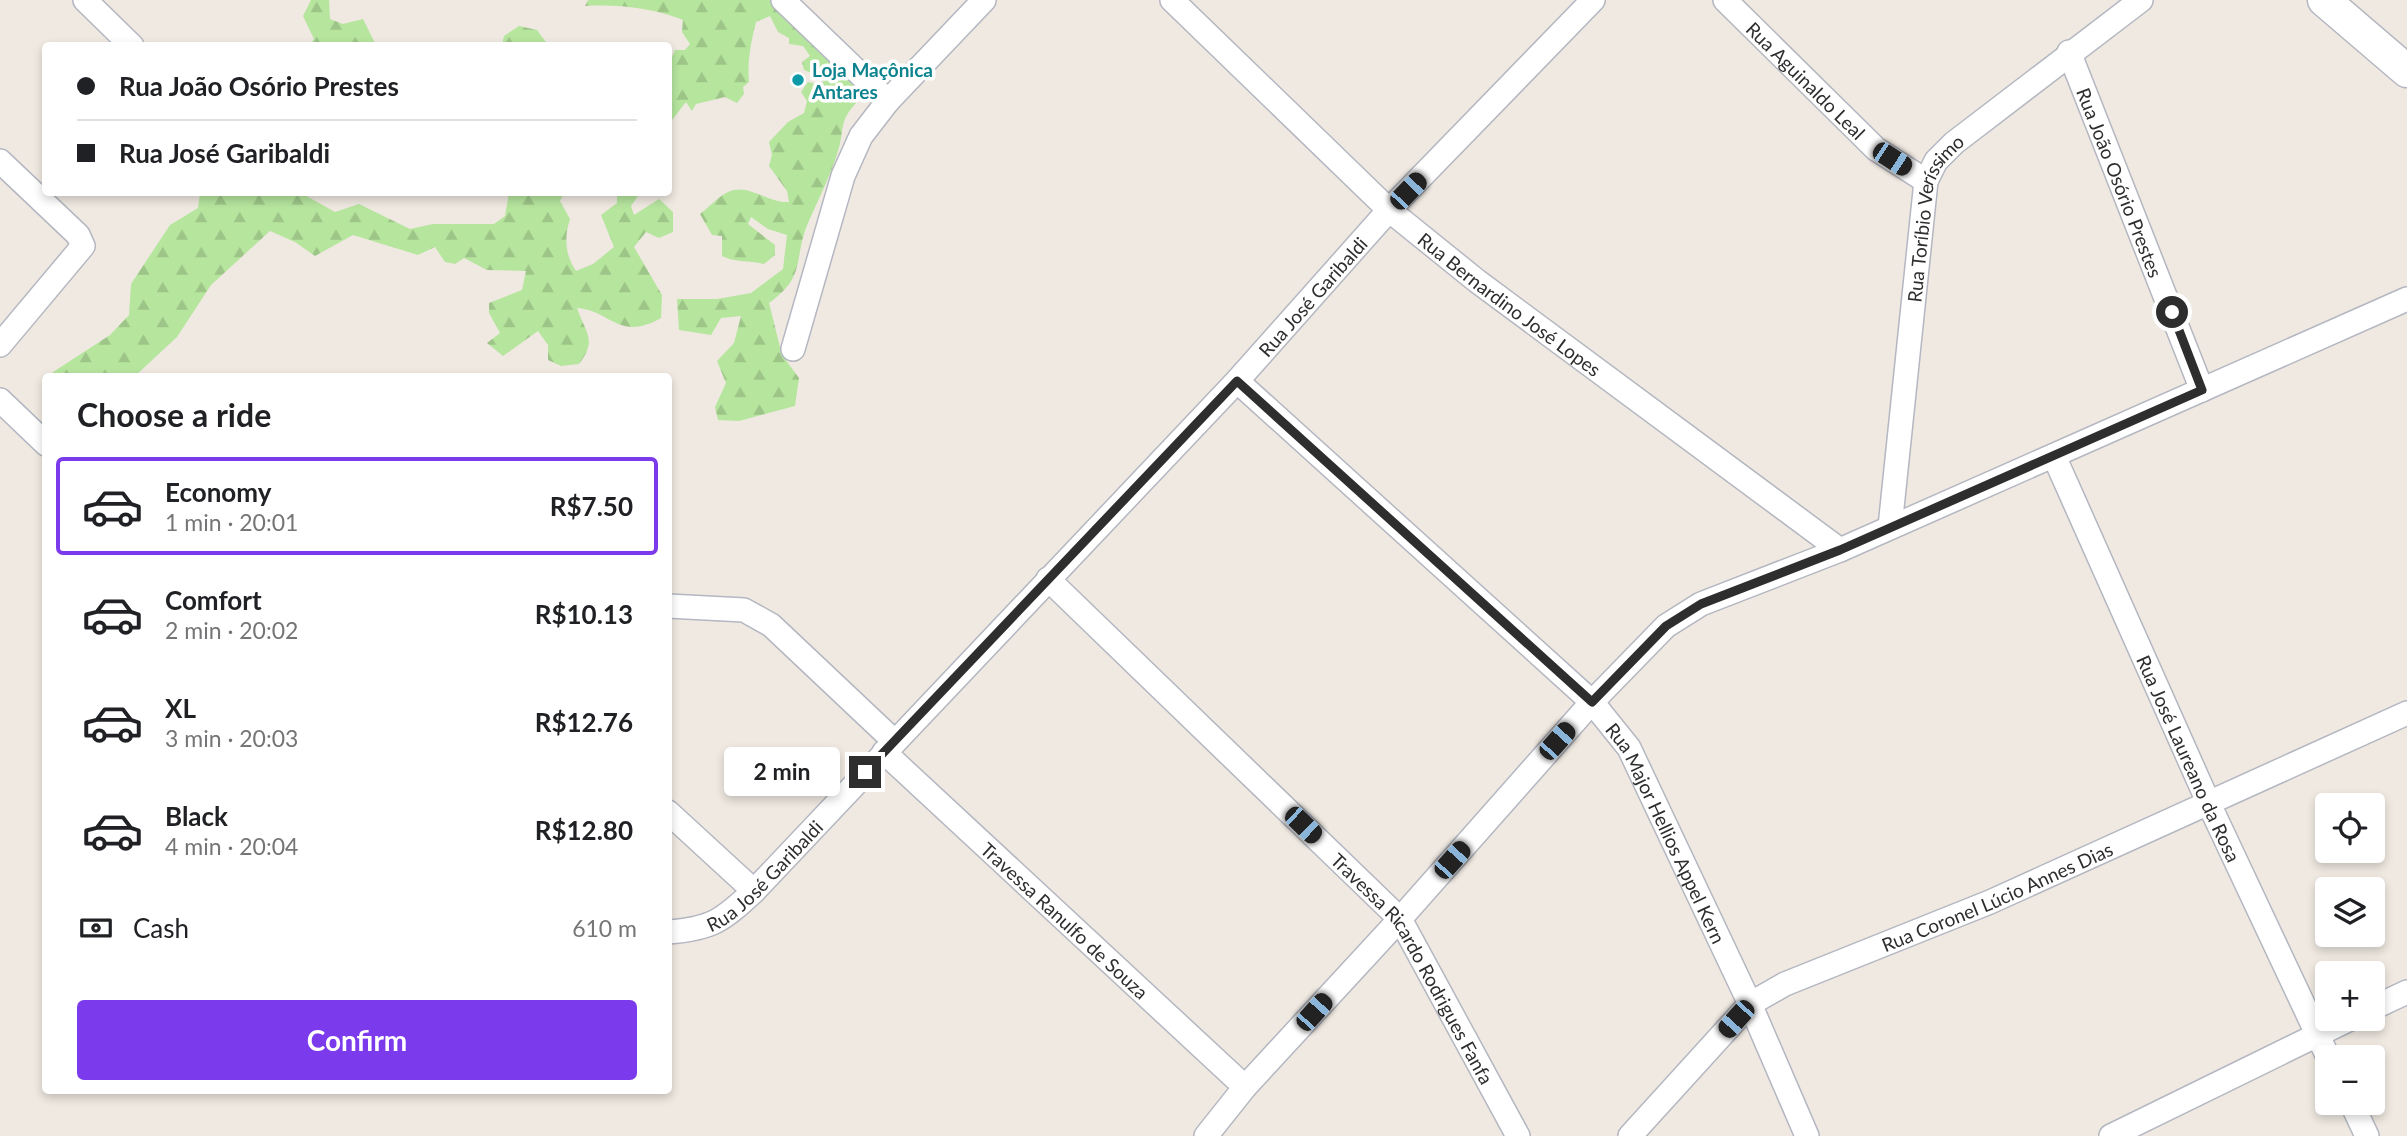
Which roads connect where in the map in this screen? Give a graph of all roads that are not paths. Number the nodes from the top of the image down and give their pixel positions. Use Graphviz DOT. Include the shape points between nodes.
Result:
graph roads {
  1 [pos="85,0"];
  2 [pos="783,0"];
  3 [pos="984,0"];
  4 [pos="1172,0"];
  5 [pos="1594,0"];
  6 [pos="1725,0"];
  7 [pos="2141,0"];
  8 [pos="2324,0"];
  9 [pos="128,42"];
  10 [pos="2069,52"];
  11 [pos="2407,71"];
  12 [pos="888,101"];
  13 [pos="0,161"];
  14 [pos="1926,181"];
  15 [pos="1390,210"];
  16 [pos="2407,299"];
  17 [pos="0,345"];
  18 [pos="793,349"];
  19 [pos="1237,381"];
  20 [pos="2202,390"];
  21 [pos="0,400"];
  22 [pos="42,440"];
  23 [pos="2054,456"];
  24 [pos="1890,527"];
  25 [pos="1840,550"];
  26 [pos="1048,579"];
  27 [pos="672,606"];
  28 [pos="1592,702"];
  29 [pos="2407,712"];
  30 [pos="889,747"];
  31 [pos="2209,804"];
  32 [pos="672,816"];
  33 [pos="754,891"];
  34 [pos="1400,919"];
  35 [pos="672,932"];
  36 [pos="2407,992"];
  37 [pos="2385,1002"];
  38 [pos="1750,1004"];
  39 [pos="2325,1031"];
  40 [pos="2317,1035"];
  41 [pos="2322,1045"];
  42 [pos="1245,1087"];
  43 [pos="2357,1115"];
  44 [pos="1206,1136"];
  45 [pos="1518,1136"];
  46 [pos="1630,1136"];
  47 [pos="1807,1136"];
  48 [pos="2111,1136"];
  49 [pos="2367,1136"];
  1 -- 9 [label="street"];
  2 -- 12 [label="street"];
  3 -- 12 [label="street"];
  4 -- 15 [label="street, Rua Bernardino José Lopes"];
  5 -- 15 [label="street, Rua José Garibaldi"];
  6 -- 14 [label="street, Rua Aguinaldo Leal" via="1876,149"];
  7 -- 10 [label="street, Rua Toríbio Veríssimo"];
  8 -- 11 [label="street"];
  10 -- 14 [label="street, Rua Toríbio Veríssimo" via="1954,143 1936,161"];
  10 -- 20 [label="street, Rua João Osório Prestes"];
  12 -- 18 [label="street" via="861,136 843,176"];
  13 -- 17 [label="street" via="78,235 83,246"];
  14 -- 24 [label="street, Rua Toríbio Veríssimo"];
  15 -- 19 [label="street, Rua José Garibaldi"];
  15 -- 25 [label="street, Rua Bernardino José Lopes" via="1476,281"];
  16 -- 20 [label="street"];
  19 -- 26 [label="street, Rua José Garibaldi"];
  19 -- 28 [label="street, Rua Major Hellios Appel Kern"];
  20 -- 23 [label="street"];
  21 -- 22 [label="street"];
  23 -- 24 [label="street"];
  23 -- 31 [label="street, Rua José Laureano da Rosa"];
  24 -- 25 [label="street"];
  25 -- 28 [label="street" via="1701,604 1666,626"];
  26 -- 30 [label="street, Rua José Garibaldi"];
  26 -- 34 [label="street, Travessa Ricardo Rodrigues Fanfa"];
  27 -- 30 [label="street, Travessa Ranulfo de Souza" via="744,610 771,625"];
  28 -- 34 [label="street"];
  28 -- 38 [label="street, Rua Major Hellios Appel Kern" via="1629,748"];
  29 -- 31 [label="street, Rua Coronel Lúcio Annes Dias"];
  30 -- 33 [label="street, Rua José Garibaldi"];
  30 -- 42 [label="street, Travessa Ranulfo de Souza"];
  31 -- 38 [label="street, Rua Coronel Lúcio Annes Dias" via="1990,902 1786,984"];
  31 -- 40 [label="street, Rua José Laureano da Rosa"];
  32 -- 33 [label="street"];
  33 -- 35 [label="street, Rua José Garibaldi" via="722,921 698,930"];
  34 -- 42 [label="street"];
  34 -- 45 [label="street, Travessa Ricardo Rodrigues Fanfa"];
  36 -- 37 [label="street"];
  38 -- 46 [label="street, Rua Coronel Lúcio Annes Dias"];
  38 -- 47 [label="street, Rua Major Hellios Appel Kern"];
  39 -- 40 [label="street"];
  40 -- 41 [label="street, Rua José Laureano da Rosa"];
  40 -- 48 [label="street"];
  42 -- 44 [label="street"];
  43 -- 49 [label="street"];
}
